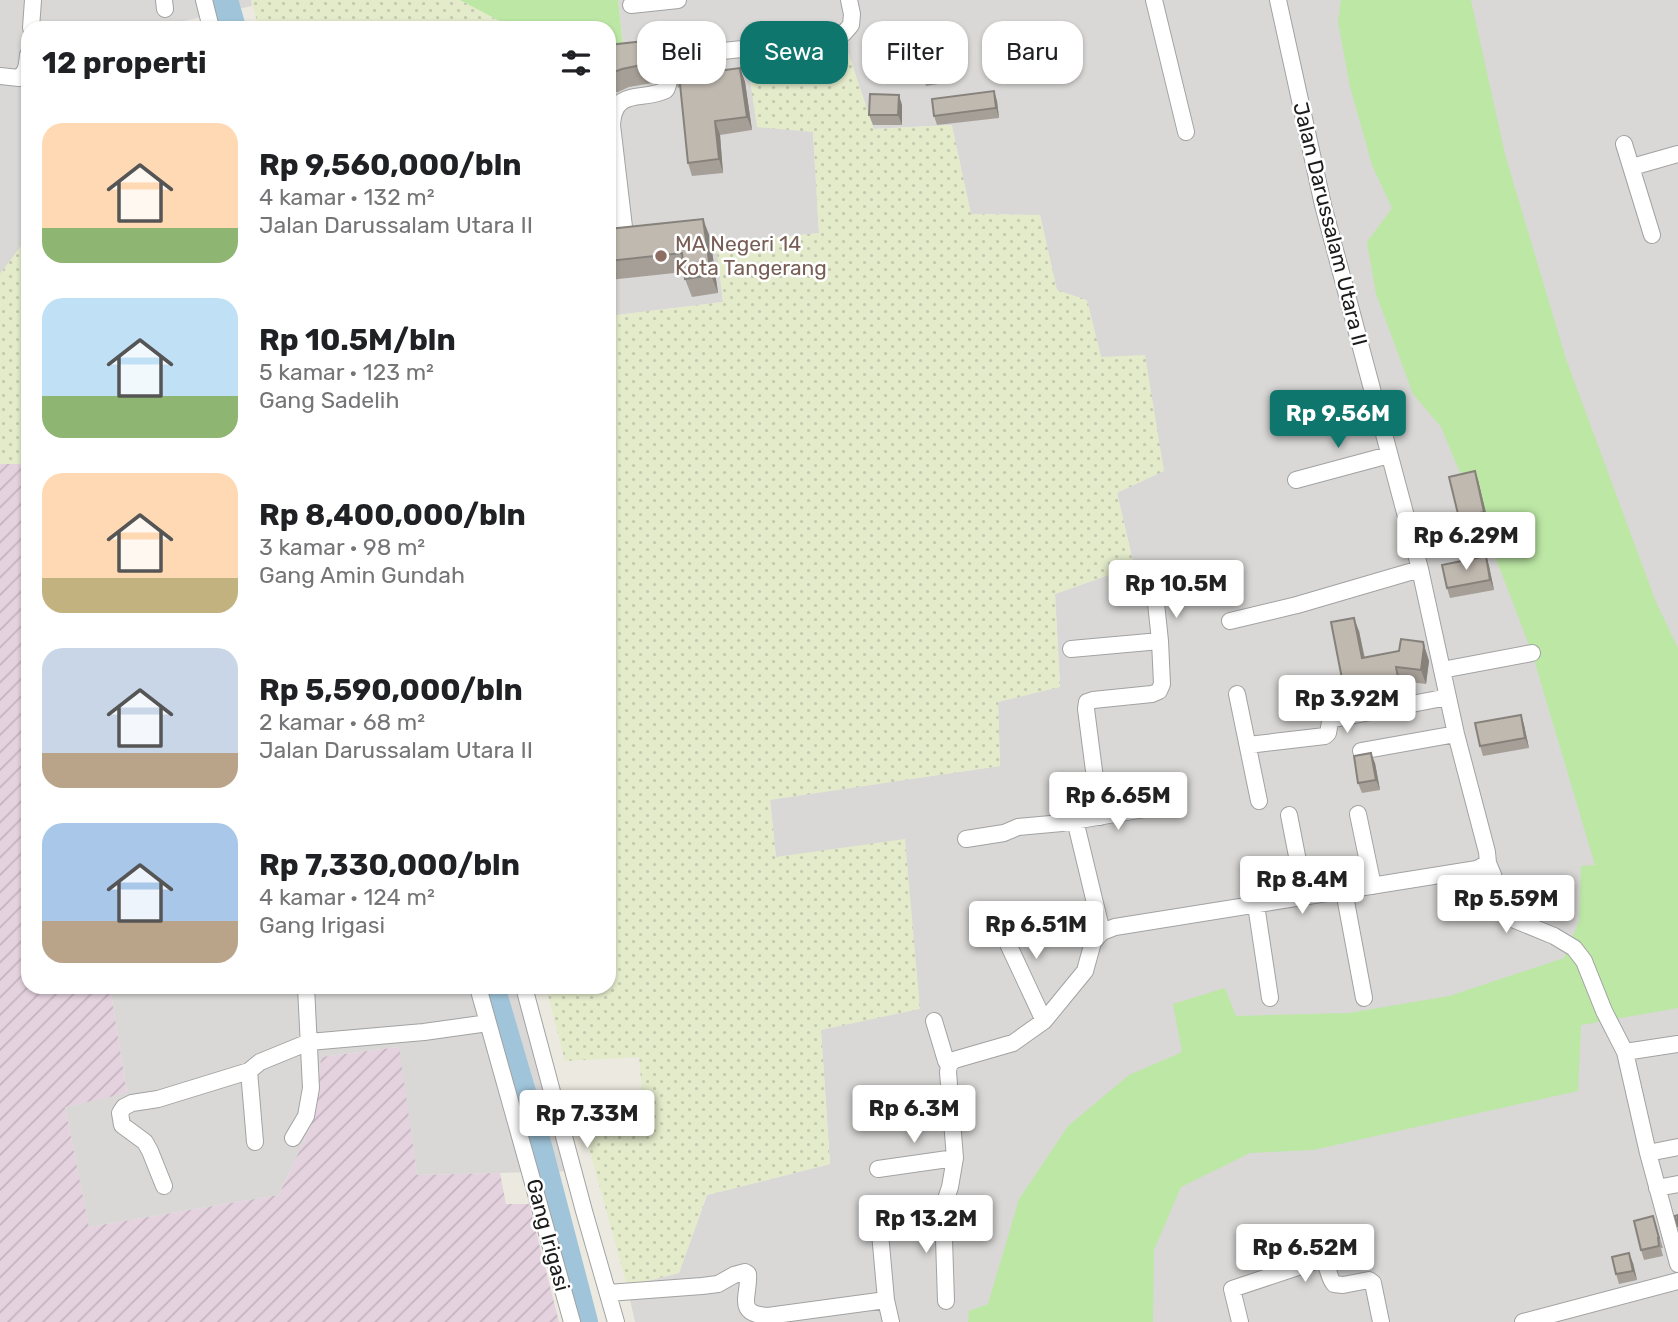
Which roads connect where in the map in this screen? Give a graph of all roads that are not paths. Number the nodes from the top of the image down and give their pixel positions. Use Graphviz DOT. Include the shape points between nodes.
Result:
graph roads {
  1 [pos="33,0"];
  2 [pos="204,0"];
  3 [pos="678,0"];
  4 [pos="849,0"];
  5 [pos="1154,0"];
  6 [pos="1278,0"];
  7 [pos="631,5"];
  8 [pos="32,21"];
  9 [pos="210,21"];
  10 [pos="0,76"];
  11 [pos="21,77"];
  12 [pos="616,107"];
  13 [pos="1186,132"];
  14 [pos="1624,144"];
  15 [pos="1678,154"];
  16 [pos="616,159"];
  17 [pos="1632,167"];
  18 [pos="624,227"];
  19 [pos="1652,234"];
  20 [pos="1389,456"];
  21 [pos="1296,480"];
  22 [pos="1420,569"];
  23 [pos="1156,603"];
  24 [pos="1230,621"];
  25 [pos="1160,641"];
  26 [pos="1070,649"];
  27 [pos="1532,653"];
  28 [pos="1442,670"];
  29 [pos="1237,694"];
  30 [pos="1448,697"];
  31 [pos="1456,734"];
  32 [pos="1248,745"];
  33 [pos="1361,751"];
  34 [pos="1259,801"];
  35 [pos="1156,807"];
  36 [pos="1358,814"];
  37 [pos="1289,815"];
  38 [pos="1100,817"];
  39 [pos="1075,820"];
  40 [pos="966,839"];
  41 [pos="1488,863"];
  42 [pos="1373,886"];
  43 [pos="1344,891"];
  44 [pos="1305,897"];
  45 [pos="1256,905"];
  46 [pos="995,916"];
  47 [pos="1102,932"];
  48 [pos="306,994"];
  49 [pos="480,994"];
  50 [pos="526,994"];
  51 [pos="1270,998"];
  52 [pos="1364,998"];
  53 [pos="934,1021"];
  54 [pos="1044,1021"];
  55 [pos="488,1023"];
  56 [pos="309,1042"];
  57 [pos="1678,1044"];
  58 [pos="1625,1052"];
  59 [pos="950,1065"];
  60 [pos="249,1071"];
  61 [pos="293,1138"];
  62 [pos="255,1142"];
  63 [pos="1678,1147"];
  64 [pos="1648,1153"];
  65 [pos="955,1157"];
  66 [pos="878,1169"];
  67 [pos="1678,1184"];
  68 [pos="164,1186"];
  69 [pos="1657,1188"];
  70 [pos="943,1208"];
  71 [pos="1678,1264"];
  72 [pos="1678,1281"];
  73 [pos="608,1293"];
  74 [pos="886,1300"];
  75 [pos="946,1301"];
  76 [pos="572,1322"];
  77 [pos="616,1322"];
  78 [pos="891,1322"];
  79 [pos="1240,1322"];
  80 [pos="1381,1322"];
  81 [pos="1523,1322"];
  1 -- 8 [label="street"];
  2 -- 9 [label="street"];
  3 -- 7 [label="street"];
  4 -- 12 [label="street" via="851,25 844,33 820,41 684,55 672,66 666,90 619,102"];
  5 -- 13 [label="street"];
  6 -- 20 [label="street, Jalan Darussalam Utara II" via="1323,205"];
  10 -- 11 [label="street"];
  14 -- 17 [label="street"];
  15 -- 17 [label="street"];
  16 -- 18 [label="street"];
  17 -- 19 [label="street"];
  20 -- 21 [label="street"];
  20 -- 22 [label="street, Jalan Darussalam Utara II"];
  22 -- 24 [label="street"];
  22 -- 28 [label="street, Jalan Darussalam Utara II"];
  23 -- 25 [label="street"];
  25 -- 26 [label="street"];
  25 -- 38 [label="street" via="1159,691 1087,702"];
  27 -- 28 [label="street"];
  28 -- 30 [label="street, Jalan Darussalam Utara II"];
  29 -- 32 [label="street"];
  30 -- 31 [label="street, Jalan Darussalam Utara II"];
  30 -- 32 [label="street" via="1334,719 1325,736"];
  31 -- 33 [label="street"];
  31 -- 41 [label="street, Jalan Darussalam Utara II"];
  32 -- 34 [label="street"];
  35 -- 38 [label="street"];
  36 -- 42 [label="street"];
  37 -- 44 [label="street"];
  38 -- 39 [label="street"];
  39 -- 40 [label="street"];
  39 -- 47 [label="street"];
  41 -- 42 [label="street" via="1477,869"];
  41 -- 58 [label="street, Jalan Darussalam Utara II" via="1503,907 1515,920 1554,936 1574,948 1584,961"];
  42 -- 43 [label="street"];
  43 -- 44 [label="street"];
  43 -- 52 [label="street"];
  44 -- 45 [label="street"];
  45 -- 47 [label="street"];
  45 -- 51 [label="street"];
  46 -- 54 [label="street"];
  47 -- 54 [label="street" via="1093,942 1085,971"];
  48 -- 56 [label="street"];
  49 -- 55 [label="street, Gang Irigasi"];
  50 -- 73 [label="street"];
  53 -- 59 [label="street"];
  54 -- 59 [label="street" via="1013,1042"];
  55 -- 56 [label="street"];
  55 -- 76 [label="street, Gang Irigasi"];
  56 -- 60 [label="street"];
  56 -- 61 [label="street" via="311,1088 306,1116"];
  57 -- 58 [label="street"];
  58 -- 64 [label="street, Jalan Darussalam Utara II"];
  59 -- 65 [label="street"];
  60 -- 62 [label="street"];
  60 -- 68 [label="street" via="124,1107 122,1125 145,1142"];
  63 -- 64 [label="street"];
  64 -- 69 [label="street, Jalan Darussalam Utara II"];
  65 -- 66 [label="street"];
  65 -- 70 [label="street"];
  67 -- 69 [label="street"];
  69 -- 71 [label="street, Jalan Darussalam Utara II"];
  70 -- 74 [label="street" via="883,1225"];
  70 -- 75 [label="street"];
  72 -- 81 [label="street"];
  73 -- 74 [label="street" via="718,1284 746,1272 745,1298 756,1315"];
  73 -- 77 [label="street"];
  74 -- 78 [label="street"];
  79 -- 80 [label="street" via="1231,1289 1322,1259 1334,1284 1373,1283"];
}
